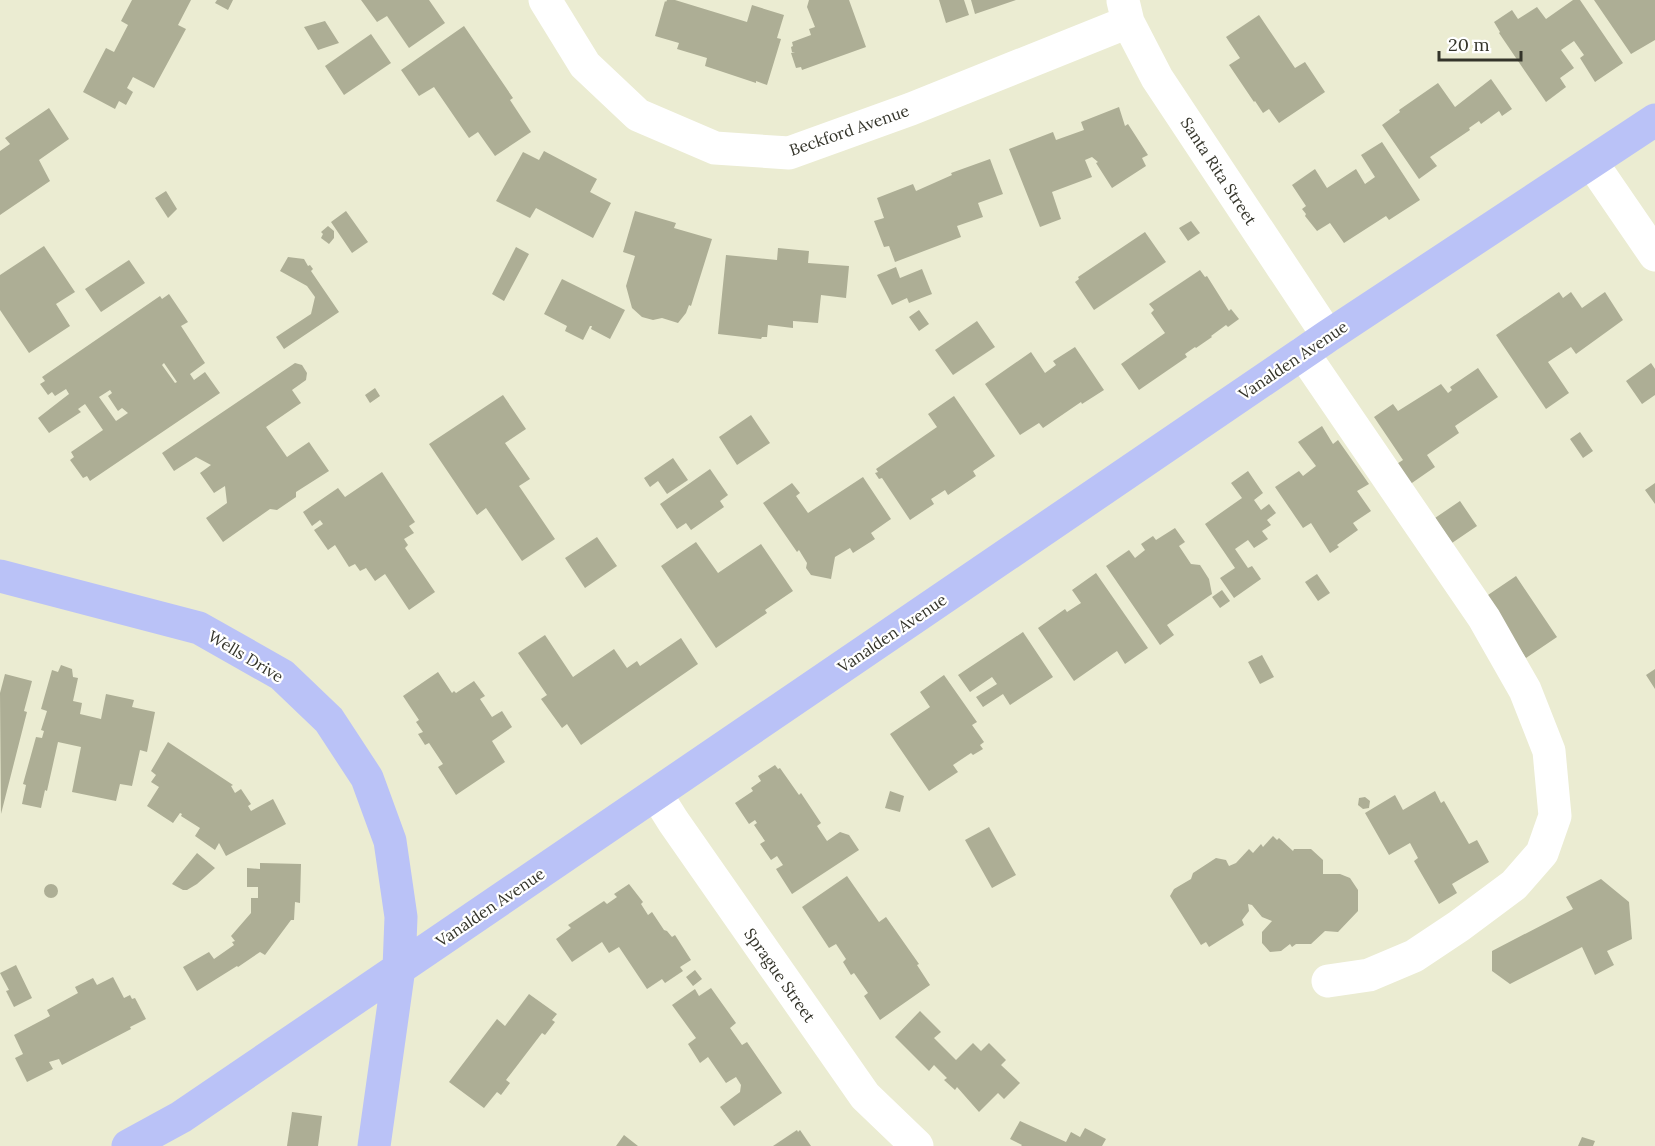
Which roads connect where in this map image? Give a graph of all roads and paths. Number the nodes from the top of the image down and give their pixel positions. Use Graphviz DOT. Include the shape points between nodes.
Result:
graph roads {
  1 [pos="546,0"];
  2 [pos="1126,11"];
  3 [pos="1655,120"];
  4 [pos="1592,163"];
  5 [pos="1655,255"];
  6 [pos="1315,345"];
  7 [pos="0,576"];
  8 [pos="656,794"];
  9 [pos="399,968"];
  10 [pos="1328,981"];
  11 [pos="128,1146"];
  12 [pos="374,1146"];
  13 [pos="917,1146"];
  1 -- 2 [label="street, Beckford Avenue" via="585,64 638,115 715,148 789,153 911,109"];
  2 -- 6 [label="street, Santa Rita Street" via="1157,78"];
  3 -- 4 [label="main road, Vanalden Avenue"];
  4 -- 5 [label="street"];
  4 -- 6 [label="main road, Vanalden Avenue"];
  6 -- 8 [label="main road, Vanalden Avenue"];
  6 -- 10 [label="street, Santa Rita Street" via="1525,690 1549,751 1555,816 1542,853 1514,885 1459,926 1414,956 1370,975"];
  7 -- 9 [label="main road, Wells Drive" via="199,628 282,675 329,720 367,778 390,841 402,917"];
  8 -- 9 [label="main road, Vanalden Avenue"];
  8 -- 13 [label="street, Sprague Street" via="865,1096"];
  9 -- 11 [label="main road, Vanalden Avenue" via="182,1117"];
  9 -- 12 [label="main road, Wells Drive"];
}
